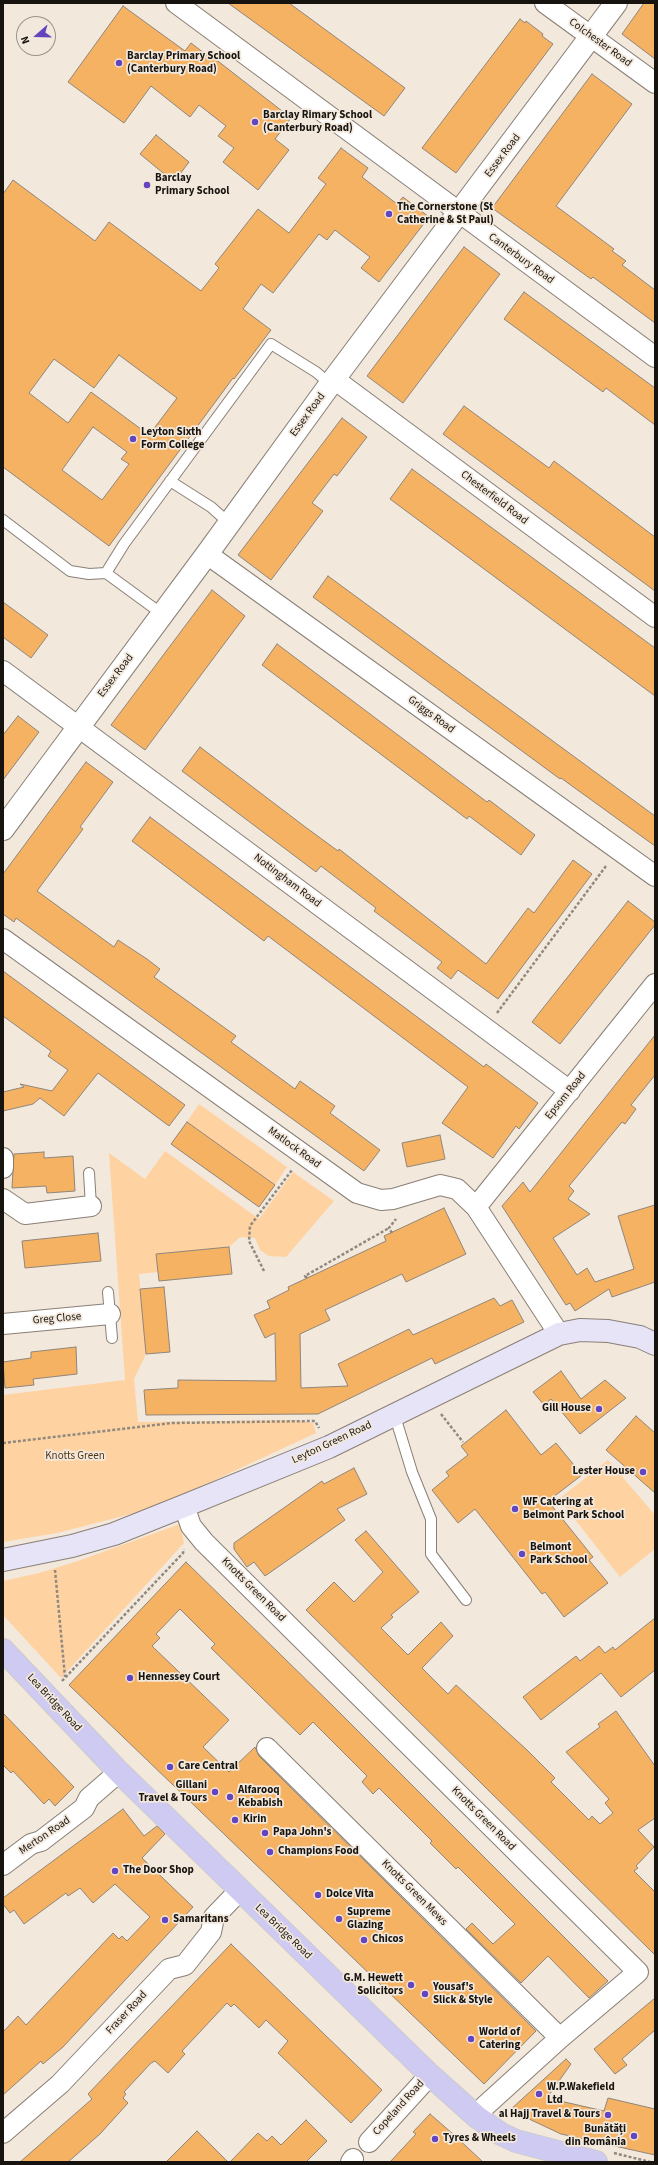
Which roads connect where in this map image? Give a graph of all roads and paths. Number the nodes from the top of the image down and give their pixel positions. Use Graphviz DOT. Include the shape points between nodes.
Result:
graph roads {
  1 [pos="176,3"];
  2 [pos="545,3"];
  3 [pos="616,3"];
  4 [pos="591,36"];
  5 [pos="655,83"];
  6 [pos="459,214"];
  7 [pos="655,357"];
  8 [pos="332,381"];
  9 [pos="170,481"];
  10 [pos="3,520"];
  11 [pos="230,523"];
  12 [pos="207,554"];
  13 [pos="106,573"];
  14 [pos="162,614"];
  15 [pos="655,617"];
  16 [pos="3,671"];
  17 [pos="79,726"];
  18 [pos="3,829"];
  19 [pos="619,849"];
  20 [pos="655,876"];
  21 [pos="3,939"];
  22 [pos="655,984"];
  23 [pos="486,1029"];
  24 [pos="570,1092"];
  25 [pos="303,1155"];
  26 [pos="3,1158"];
  27 [pos="3,1168"];
  28 [pos="89,1173"];
  29 [pos="3,1199"];
  30 [pos="91,1206"];
  31 [pos="476,1207"];
  32 [pos="389,1228"];
  33 [pos="264,1270"];
  34 [pos="307,1278"];
  35 [pos="108,1292"];
  36 [pos="110,1314"];
  37 [pos="3,1324"];
  38 [pos="559,1334"];
  39 [pos="112,1338"];
  40 [pos="655,1344"];
  41 [pos="428,1397"];
  42 [pos="394,1413"];
  43 [pos="315,1421"];
  44 [pos="463,1442"];
  45 [pos="3,1443"];
  46 [pos="184,1506"];
  47 [pos="53,1550"];
  48 [pos="183,1553"];
  49 [pos="3,1560"];
  50 [pos="466,1600"];
  51 [pos="3,1650"];
  52 [pos="267,1748"];
  53 [pos="119,1772"];
  54 [pos="3,1865"];
  55 [pos="240,1890"];
  56 [pos="560,2038"];
  57 [pos="430,2075"];
  58 [pos="477,2117"];
  59 [pos="3,2133"];
  60 [pos="369,2142"];
  61 [pos="596,2162"];
  1 -- 6 [label="street, Canterbury Road"];
  2 -- 4 [label="street, Colchester Road"];
  3 -- 4 [label="street, Essex Road"];
  4 -- 5 [label="street, Colchester Road"];
  4 -- 6 [label="street, Essex Road"];
  6 -- 7 [label="street, Canterbury Road"];
  6 -- 8 [label="street, Essex Road"];
  8 -- 9 [label="lane" via="271,344"];
  8 -- 11 [label="street, Essex Road"];
  8 -- 15 [label="street, Chesterfield Road"];
  9 -- 11 [label="lane" via="211,507"];
  9 -- 13 [label="lane"];
  10 -- 13 [label="lane" via="70,570 89,574"];
  11 -- 12 [label="street, Essex Road"];
  12 -- 14 [label="street, Essex Road"];
  12 -- 19 [label="street, Griggs Road"];
  13 -- 14 [label="lane"];
  14 -- 17 [label="street, Essex Road"];
  16 -- 17 [label="street, Nottingham Road"];
  17 -- 18 [label="street, Essex Road"];
  17 -- 23 [label="street, Nottingham Road"];
  19 -- 20 [label="street, Griggs Road"];
  19 -- 23 [label="path"];
  21 -- 25 [label="street, Matlock Road"];
  22 -- 24 [label="street, Epsom Road"];
  23 -- 24 [label="street, Nottingham Road"];
  24 -- 31 [label="street, Epsom Road"];
  25 -- 31 [label="street, Matlock Road" via="356,1193 381,1200 393,1199 440,1185 457,1189"];
  25 -- 33 [label="path" via="250,1226 249,1241"];
  26 -- 27 [label="street"];
  28 -- 30 [label="lane"];
  29 -- 30 [label="street" via="25,1214"];
  31 -- 38 [label="street, Matlock Road"];
  32 -- 34 [label="path" via="305,1276"];
  35 -- 36 [label="lane"];
  36 -- 37 [label="street, Greg Close"];
  36 -- 39 [label="lane"];
  38 -- 40 [label="main road, Leyton Green Road" via="580,1330 608,1331 640,1337"];
  38 -- 41 [label="main road, Leyton Green Road"];
  41 -- 42 [label="main road, Leyton Green Road"];
  41 -- 44 [label="path"];
  42 -- 46 [label="main road, Leyton Green Road" via="329,1446"];
  42 -- 50 [label="lane" via="412,1472 431,1519 431,1554"];
  43 -- 45 [label="path" via="172,1423"];
  46 -- 47 [label="main road, Leyton Green Road" via="114,1534"];
  46 -- 56 [label="street, Knotts Green Road" via="191,1526 204,1542 638,1972"];
  47 -- 48 [label="path" via="65,1677"];
  47 -- 49 [label="main road, Leyton Green Road"];
  51 -- 53 [label="main road, Lea Bridge Road"];
  52 -- 56 [label="street, Knotts Green Mews"];
  53 -- 54 [label="street, Merton Road" via="90,1798 84,1808 41,1841 31,1844"];
  53 -- 55 [label="main road, Lea Bridge Road"];
  55 -- 57 [label="main road, Lea Bridge Road"];
  55 -- 59 [label="street, Fraser Road" via="214,1917 211,1932 185,1965 169,1969 60,2084"];
  56 -- 58 [label="street, Knotts Green Road" via="485,2106"];
  57 -- 58 [label="main road, Lea Bridge Road"];
  57 -- 60 [label="street, Copeland Road"];
  58 -- 61 [label="main road, Lea Bridge Road" via="516,2141"];
}
